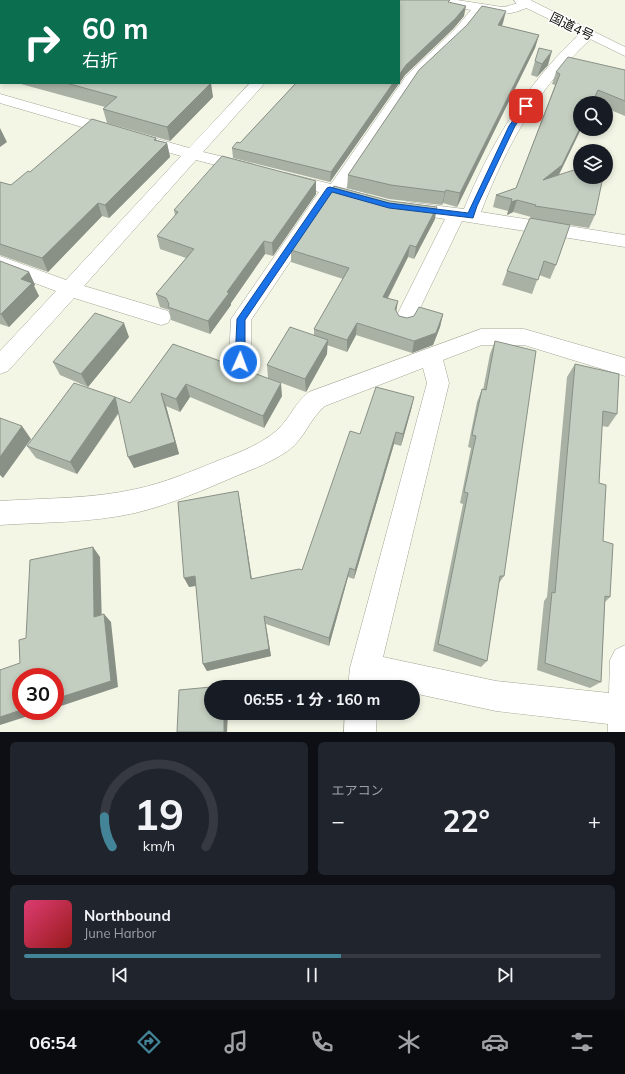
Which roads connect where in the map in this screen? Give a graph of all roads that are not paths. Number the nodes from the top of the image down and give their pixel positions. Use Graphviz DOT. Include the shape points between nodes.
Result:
graph roads {
  1 [pos="434,0"];
  2 [pos="545,0"];
  3 [pos="523,2"];
  4 [pos="478,8"];
  5 [pos="588,34"];
  6 [pos="618,35"];
  7 [pos="625,52"];
  8 [pos="400,70"];
  9 [pos="416,74"];
  10 [pos="257,84"];
  11 [pos="0,98"];
  12 [pos="191,154"];
  13 [pos="333,190"];
  14 [pos="463,215"];
  15 [pos="625,241"];
  16 [pos="0,263"];
  17 [pos="70,290"];
  18 [pos="161,317"];
  19 [pos="404,321"];
  20 [pos="431,356"];
  21 [pos="1,362"];
  22 [pos="240,362"];
  23 [pos="625,367"];
  24 [pos="0,513"];
  25 [pos="625,660"];
  26 [pos="364,677"];
  27 [pos="624,718"];
  28 [pos="361,720"];
  29 [pos="360,732"];
  1 -- 4 [label="main road"];
  2 -- 6 [label="main road, 国道4号"];
  3 -- 4 [label="main road" via="517,8 502,11"];
  3 -- 5 [label="main road, 国道4号"];
  4 -- 9 [label="main road" via="459,33"];
  5 -- 7 [label="main road, 国道4号"];
  5 -- 14 [label="main road" via="570,49 539,86 512,126 474,206"];
  8 -- 9 [label="main road"];
  9 -- 13 [label="main road"];
  10 -- 12 [label="main road"];
  11 -- 12 [label="main road"];
  12 -- 13 [label="main road"];
  12 -- 17 [label="main road"];
  13 -- 14 [label="main road" via="382,204"];
  13 -- 22 [label="main road" via="241,319"];
  14 -- 15 [label="main road"];
  14 -- 19 [label="main road"];
  16 -- 17 [label="main road"];
  17 -- 18 [label="main road"];
  17 -- 21 [label="main road"];
  20 -- 23 [label="main road" via="481,337 524,337"];
  20 -- 24 [label="main road" via="318,399 302,412 292,433 281,442 258,456 181,487 124,503"];
  20 -- 26 [label="main road" via="438,383"];
  25 -- 27 [label="main road"];
  26 -- 27 [label="main road" via="460,687 496,696"];
  28 -- 29 [label="main road"];
}
